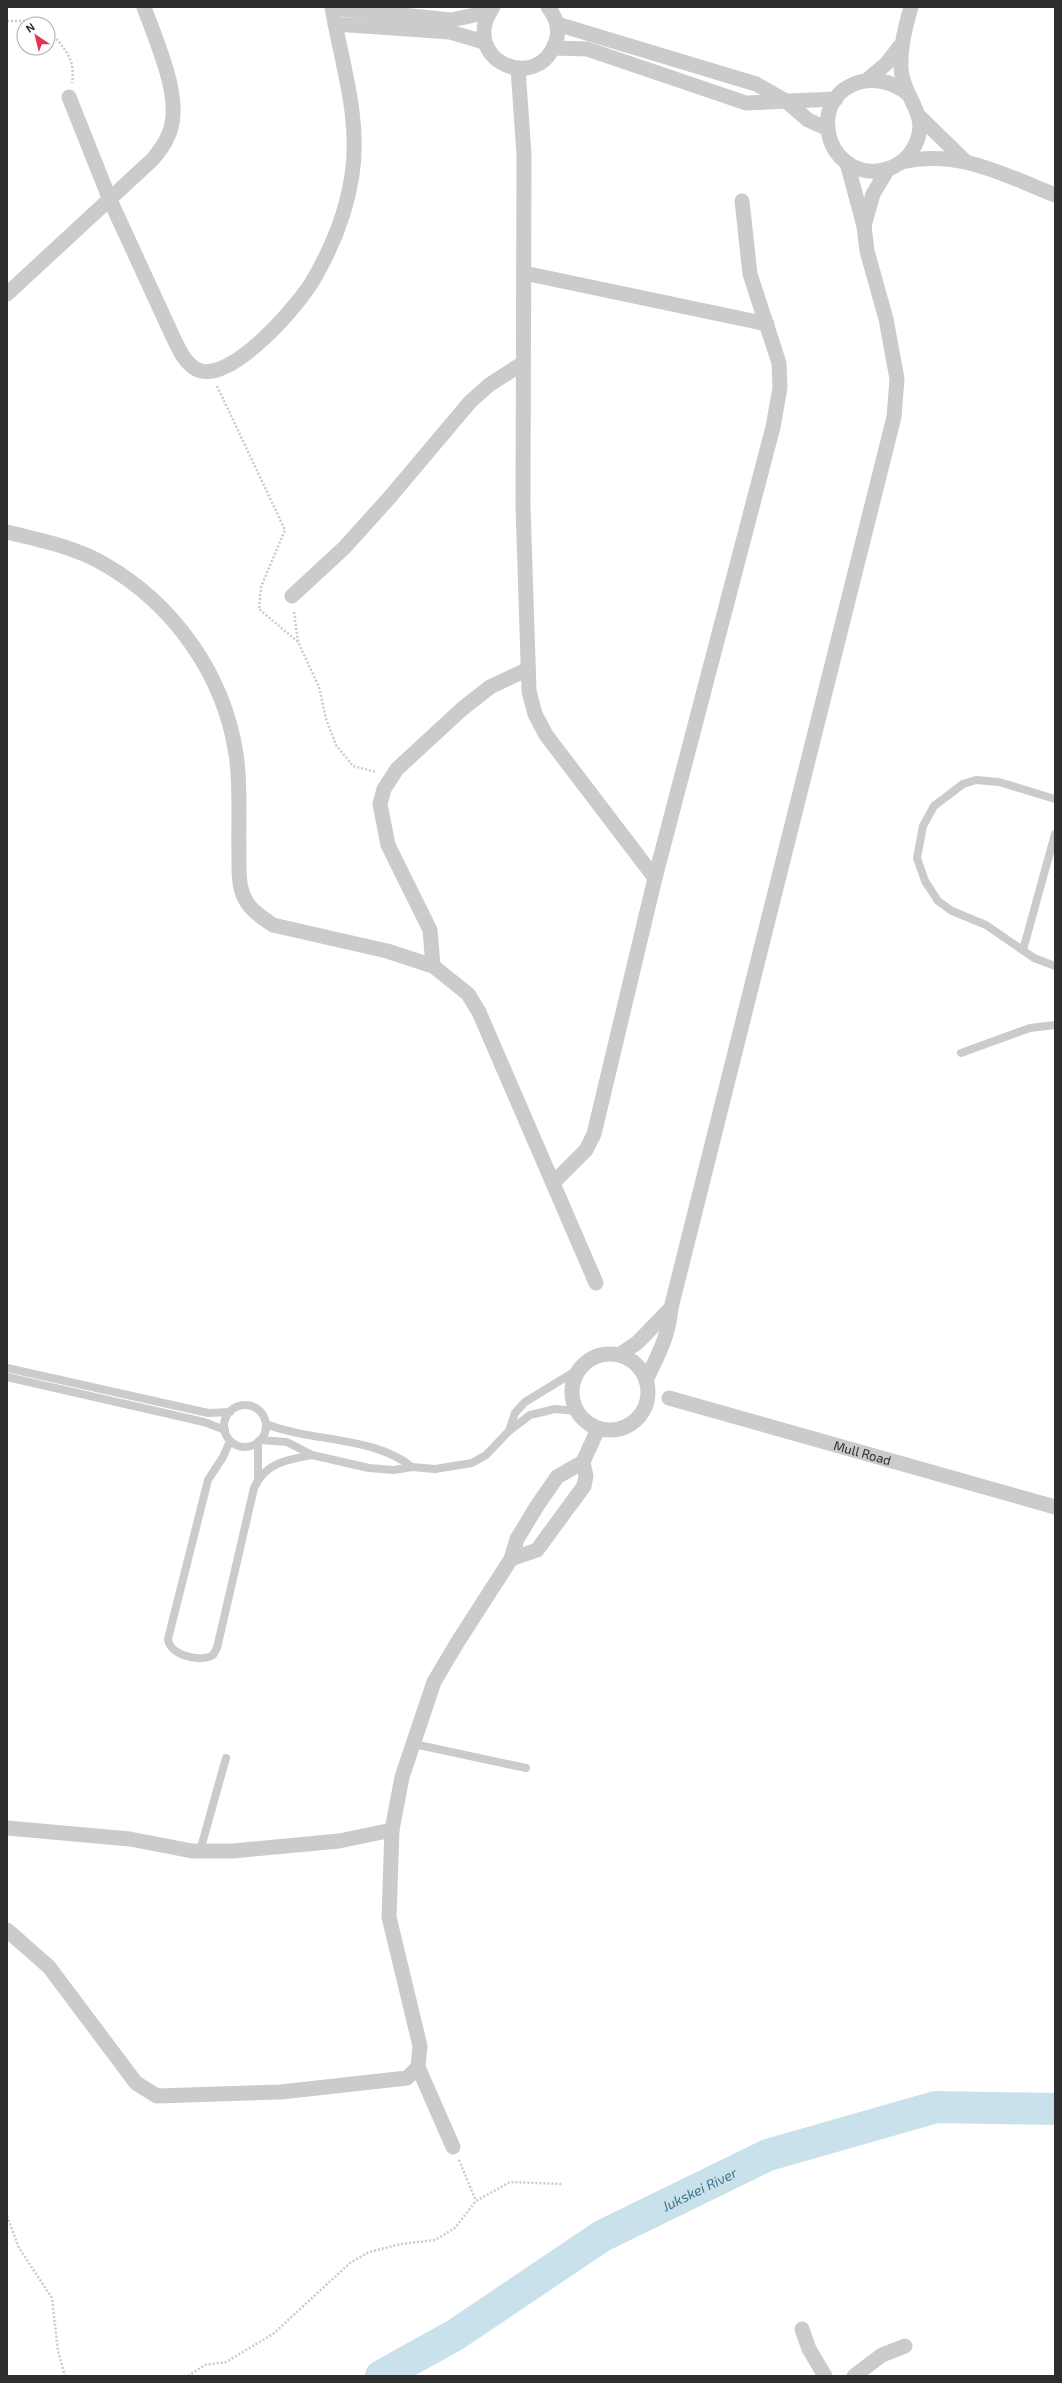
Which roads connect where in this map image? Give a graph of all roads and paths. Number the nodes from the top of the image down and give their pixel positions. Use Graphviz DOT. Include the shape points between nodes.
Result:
graph roads {
  1 [pos="144,7"];
  2 [pos="548,7"];
  3 [pos="911,7"];
  4 [pos="332,8"];
  5 [pos="491,10"];
  6 [pos="335,24"];
  7 [pos="557,24"];
  8 [pos="56,40"];
  9 [pos="484,42"];
  10 [pos="900,46"];
  11 [pos="554,48"];
  12 [pos="518,68"];
  13 [pos="867,80"];
  14 [pos="908,94"];
  15 [pos="69,97"];
  16 [pos="836,100"];
  17 [pos="786,101"];
  18 [pos="920,116"];
  19 [pos="828,129"];
  20 [pos="964,160"];
  21 [pos="847,163"];
  22 [pos="895,166"];
  23 [pos="1055,195"];
  24 [pos="110,200"];
  25 [pos="742,201"];
  26 [pos="864,226"];
  27 [pos="524,273"];
  28 [pos="7,294"];
  29 [pos="767,324"];
  30 [pos="523,363"];
  31 [pos="210,371"];
  32 [pos="7,532"];
  33 [pos="292,596"];
  34 [pos="298,642"];
  35 [pos="528,669"];
  36 [pos="392,776"];
  37 [pos="1055,799"];
  38 [pos="1055,834"];
  39 [pos="655,878"];
  40 [pos="1023,950"];
  41 [pos="434,966"];
  42 [pos="1055,966"];
  43 [pos="1055,1025"];
  44 [pos="961,1053"];
  45 [pos="554,1182"];
  46 [pos="596,1283"];
  47 [pos="671,1308"];
  48 [pos="619,1355"];
  49 [pos="7,1368"];
  50 [pos="579,1369"];
  51 [pos="7,1377"];
  52 [pos="646,1380"];
  53 [pos="669,1398"];
  54 [pos="576,1411"];
  55 [pos="230,1412"];
  56 [pos="266,1424"];
  57 [pos="598,1429"];
  58 [pos="224,1430"];
  59 [pos="509,1431"];
  60 [pos="230,1440"];
  61 [pos="260,1441"];
  62 [pos="312,1455"];
  63 [pos="583,1462"];
  64 [pos="412,1467"];
  65 [pos="258,1479"];
  66 [pos="1055,1507"];
  67 [pos="512,1559"];
  68 [pos="414,1744"];
  69 [pos="226,1758"];
  70 [pos="526,1768"];
  71 [pos="7,1828"];
  72 [pos="392,1830"];
  73 [pos="200,1851"];
  74 [pos="7,1930"];
  75 [pos="418,2067"];
  76 [pos="453,2147"];
  77 [pos="563,2184"];
  78 [pos="476,2201"];
  79 [pos="7,2216"];
  80 [pos="802,2329"];
  81 [pos="905,2346"];
  82 [pos="65,2376"];
  83 [pos="188,2376"];
  84 [pos="825,2376"];
  85 [pos="854,2376"];
  1 -- 24 [label="street" via="169,80 173,118 168,138 153,159"];
  2 -- 7 [label="street"];
  3 -- 10 [label="street"];
  4 -- 5 [label="street" via="450,20"];
  4 -- 6 [label="street"];
  5 -- 9 [label="street" via="483,29"];
  6 -- 9 [label="street" via="450,32"];
  6 -- 31 [label="street" via="349,92 354,140 352,175 337,229 315,278 277,325 247,353 227,366"];
  7 -- 11 [label="street" via="558,36"];
  7 -- 17 [label="street" via="756,84"];
  8 -- 15 [label="path" via="70,58 74,69"];
  9 -- 12 [label="street" via="499,62"];
  10 -- 13 [label="street" via="886,64"];
  10 -- 14 [label="street" via="901,72"];
  11 -- 12 [label="street" via="536,66"];
  11 -- 17 [label="street" via="587,49 746,103"];
  12 -- 27 [label="street" via="524,155"];
  13 -- 14 [label="street" via="888,81"];
  13 -- 16 [label="street" via="846,88"];
  14 -- 18 [label="street"];
  15 -- 24 [label="street"];
  16 -- 17 [label="street"];
  16 -- 19 [label="street" via="829,114"];
  17 -- 19 [label="street" via="808,120"];
  18 -- 20 [label="street"];
  18 -- 22 [label="street" via="917,142 911,153"];
  19 -- 21 [label="street" via="834,148"];
  20 -- 22 [label="street" via="932,157"];
  20 -- 23 [label="street"];
  21 -- 22 [label="street" via="867,171"];
  21 -- 26 [label="street"];
  22 -- 26 [label="street" via="873,194"];
  24 -- 28 [label="street"];
  24 -- 31 [label="street" via="184,358 197,369"];
  25 -- 29 [label="street" via="750,274"];
  26 -- 47 [label="street" via="867,251 886,319 897,379 894,417"];
  27 -- 29 [label="street"];
  27 -- 30 [label="street"];
  29 -- 39 [label="street" via="779,369 780,388 773,427"];
  30 -- 33 [label="street" via="488,385 470,402 344,548"];
  30 -- 35 [label="street" via="523,514"];
  31 -- 34 [label="path" via="285,530 261,587 259,609"];
  32 -- 41 [label="street" via="72,550 104,564 135,585 190,642 210,672 225,706 236,755 240,877 244,898 261,918 273,925 386,951"];
  33 -- 34 [label="path"];
  34 -- 36 [label="path" via="319,687 326,719 336,745 353,766"];
  35 -- 36 [label="street" via="490,687 440,729"];
  35 -- 39 [label="street" via="529,691 535,714 546,735"];
  36 -- 41 [label="street" via="384,789 380,804 388,845 430,930"];
  37 -- 40 [label="lane" via="998,782 976,780 963,784 934,806 923,826 918,858 925,881 938,901 952,911 986,925"];
  38 -- 40 [label="lane"];
  39 -- 45 [label="street" via="594,1134 586,1150"];
  40 -- 42 [label="lane" via="1034,958"];
  41 -- 45 [label="street" via="468,994 479,1012"];
  43 -- 44 [label="lane" via="1030,1028"];
  45 -- 46 [label="street"];
  47 -- 48 [label="street" via="637,1343"];
  47 -- 52 [label="street" via="665,1342"];
  48 -- 50 [label="street" via="597,1356"];
  48 -- 52 [label="street" via="631,1360"];
  49 -- 55 [label="lane" via="208,1413"];
  50 -- 54 [label="street" via="572,1389"];
  50 -- 59 [label="lane" via="525,1402 515,1413"];
  51 -- 58 [label="lane" via="204,1422"];
  52 -- 57 [label="street" via="648,1392 641,1414 622,1428"];
  53 -- 66 [label="street, Mull Road"];
  54 -- 57 [label="street" via="585,1422"];
  54 -- 59 [label="lane" via="541,1411 530,1415"];
  55 -- 56 [label="lane" via="240,1406 252,1406 261,1413"];
  55 -- 58 [label="lane" via="224,1423"];
  56 -- 61 [label="lane"];
  56 -- 64 [label="lane" via="293,1433 374,1448 399,1457"];
  57 -- 63 [label="street"];
  58 -- 60 [label="lane"];
  59 -- 64 [label="lane" via="486,1455 472,1464 435,1469"];
  60 -- 61 [label="lane" via="244,1447"];
  60 -- 65 [label="lane" via="223,1457 208,1480 168,1639 169,1646 176,1652 203,1659 215,1652"];
  61 -- 62 [label="lane" via="295,1445"];
  61 -- 65 [label="lane"];
  62 -- 64 [label="lane" via="369,1468 394,1470"];
  62 -- 65 [label="lane" via="277,1463"];
  63 -- 67 [label="street" via="557,1477 517,1539"];
  63 -- 67 [label="street" via="586,1476 584,1486 556,1525 537,1550"];
  67 -- 68 [label="street" via="469,1622 434,1682"];
  68 -- 70 [label="lane"];
  68 -- 72 [label="street" via="402,1777"];
  69 -- 73 [label="lane"];
  71 -- 73 [label="street" via="130,1839"];
  72 -- 73 [label="street" via="339,1841 233,1851"];
  72 -- 75 [label="street" via="389,1917 420,2046"];
  74 -- 75 [label="street" via="49,1967 136,2083 157,2096 288,2091 407,2078"];
  75 -- 76 [label="street"];
  76 -- 78 [label="path"];
  77 -- 78 [label="path" via="510,2182"];
  78 -- 83 [label="path" via="455,2228 435,2240 401,2244 369,2252 350,2263 273,2334 226,2362 205,2365"];
  79 -- 82 [label="path" via="19,2248 52,2298 58,2351"];
  80 -- 84 [label="street" via="809,2349"];
  81 -- 85 [label="street" via="882,2356"];
}
